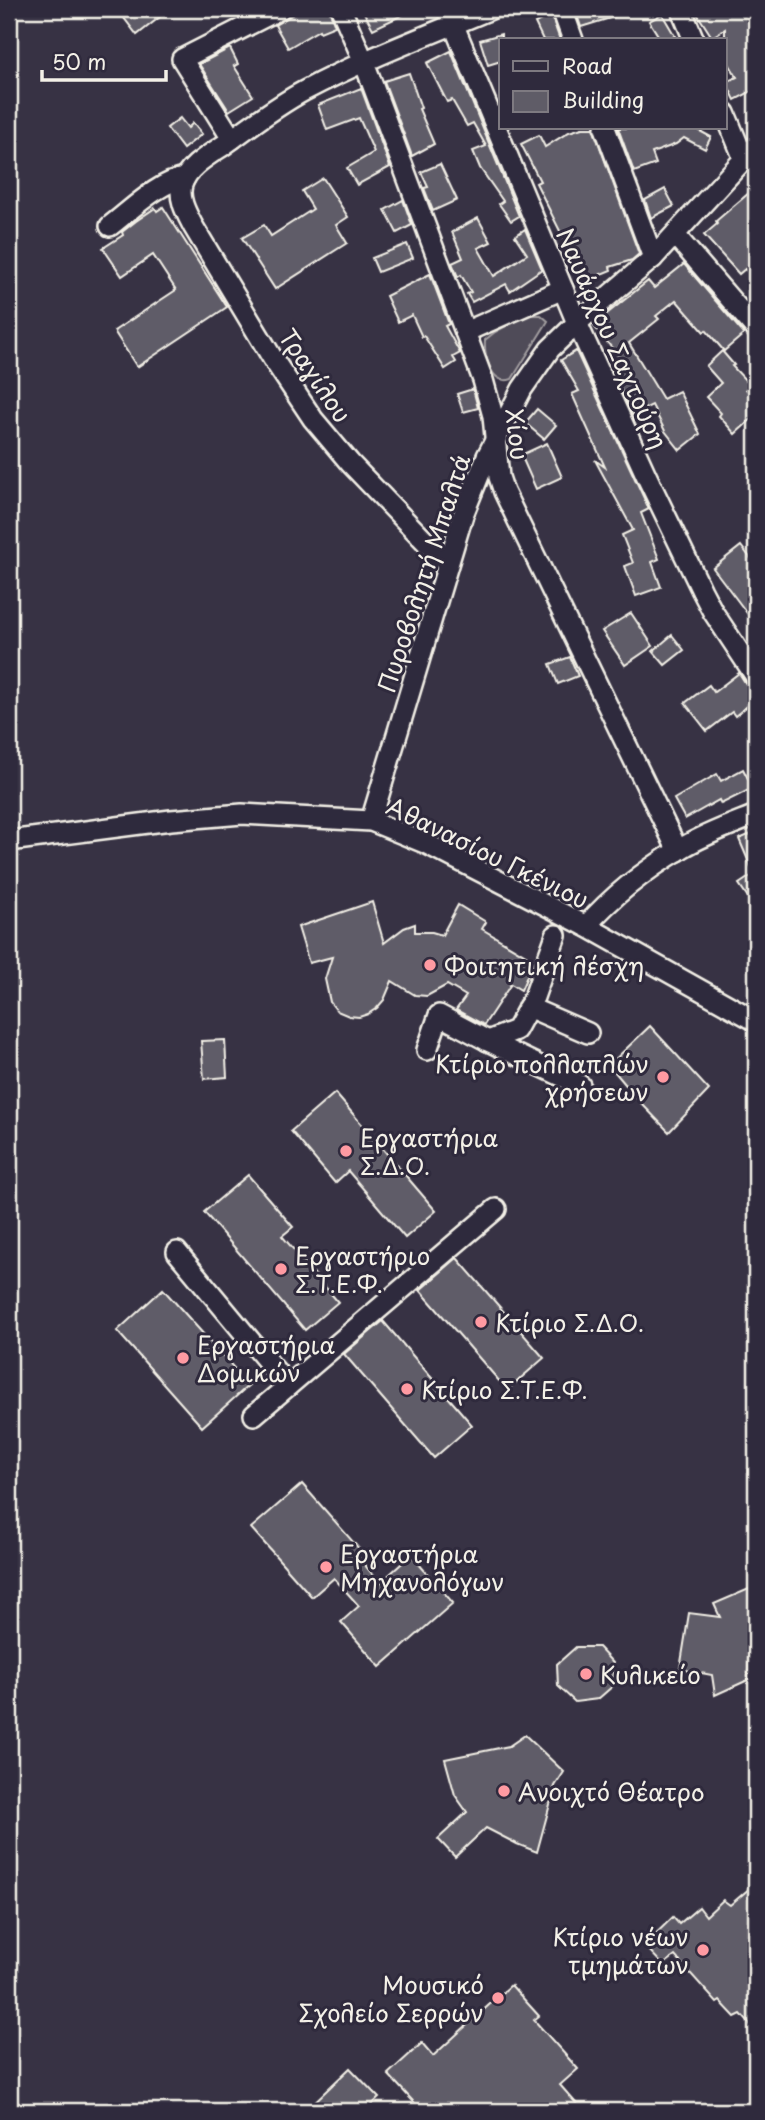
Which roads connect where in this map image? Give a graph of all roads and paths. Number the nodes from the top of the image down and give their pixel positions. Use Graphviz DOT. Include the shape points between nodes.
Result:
graph roads {
  1 [pos="280,9"];
  2 [pos="341,9"];
  3 [pos="491,9"];
  4 [pos="562,9"];
  5 [pos="681,9"];
  6 [pos="450,17"];
  7 [pos="572,38"];
  8 [pos="693,38"];
  9 [pos="364,62"];
  10 [pos="726,115"];
  11 [pos="606,130"];
  12 [pos="232,139"];
  13 [pos="750,153"];
  14 [pos="183,184"];
  15 [pos="110,226"];
  16 [pos="675,235"];
  17 [pos="653,258"];
  18 [pos="563,289"];
  19 [pos="577,323"];
  20 [pos="756,329"];
  21 [pos="465,332"];
  22 [pos="495,439"];
  23 [pos="447,564"];
  24 [pos="756,677"];
  25 [pos="756,815"];
  26 [pos="372,821"];
  27 [pos="9,841"];
  28 [pos="678,851"];
  29 [pos="586,926"];
  30 [pos="556,935"];
  31 [pos="528,1007"];
  32 [pos="756,1021"];
  33 [pos="588,1033"];
  34 [pos="488,1041"];
  35 [pos="427,1050"];
  36 [pos="580,1085"];
  37 [pos="495,1209"];
  38 [pos="177,1252"];
  39 [pos="288,1386"];
  40 [pos="254,1415"];
  1 -- 12 [label="street" via="182,60"];
  2 -- 9 [label="street, Χίου"];
  3 -- 6 [label="street"];
  4 -- 7 [label="street"];
  5 -- 8 [label="street"];
  6 -- 9 [label="street"];
  6 -- 18 [label="street, Ναυάρχου Σαχτούρη"];
  9 -- 12 [label="street" via="302,92"];
  9 -- 21 [label="street, Χίου"];
  10 -- 13 [label="street"];
  11 -- 17 [label="street"];
  12 -- 14 [label="street" via="199,162"];
  13 -- 16 [label="street, Πυροβολητή Μπαλτά"];
  14 -- 15 [label="street" via="175,179"];
  14 -- 23 [label="street, Τραγίλου" via="183,205 193,226 313,419"];
  16 -- 17 [label="street, Πυροβολητή Μπαλτά"];
  16 -- 20 [label="street"];
  17 -- 19 [label="street, Πυροβολητή Μπαλτά"];
  18 -- 19 [label="street, Ναυάρχου Σαχτούρη"];
  18 -- 21 [label="street"];
  19 -- 22 [label="street, Πυροβολητή Μπαλτά" via="542,360"];
  19 -- 24 [label="street, Ναυάρχου Σαχτούρη" via="702,591"];
  21 -- 22 [label="street, Χίου" via="490,404"];
  22 -- 23 [label="street, Πυροβολητή Μπαλτά"];
  22 -- 28 [label="street, Χίου" via="499,477 511,509"];
  23 -- 26 [label="street, Πυροβολητή Μπαλτά"];
  25 -- 28 [label="street"];
  26 -- 27 [label="street, Αθανασίου Γκένιου" via="242,814"];
  26 -- 29 [label="street, Αθανασίου Γκένιου" via="427,844"];
  28 -- 29 [label="street" via="624,889"];
  29 -- 32 [label="street, Αθανασίου Γκένιου"];
  30 -- 31 [label="street"];
  31 -- 33 [label="street"];
  31 -- 34 [label="street" via="516,1030"];
  34 -- 35 [label="street" via="439,1015"];
  34 -- 36 [label="street"];
  37 -- 39 [label="street"];
  38 -- 39 [label="street"];
  39 -- 40 [label="street"];
}
